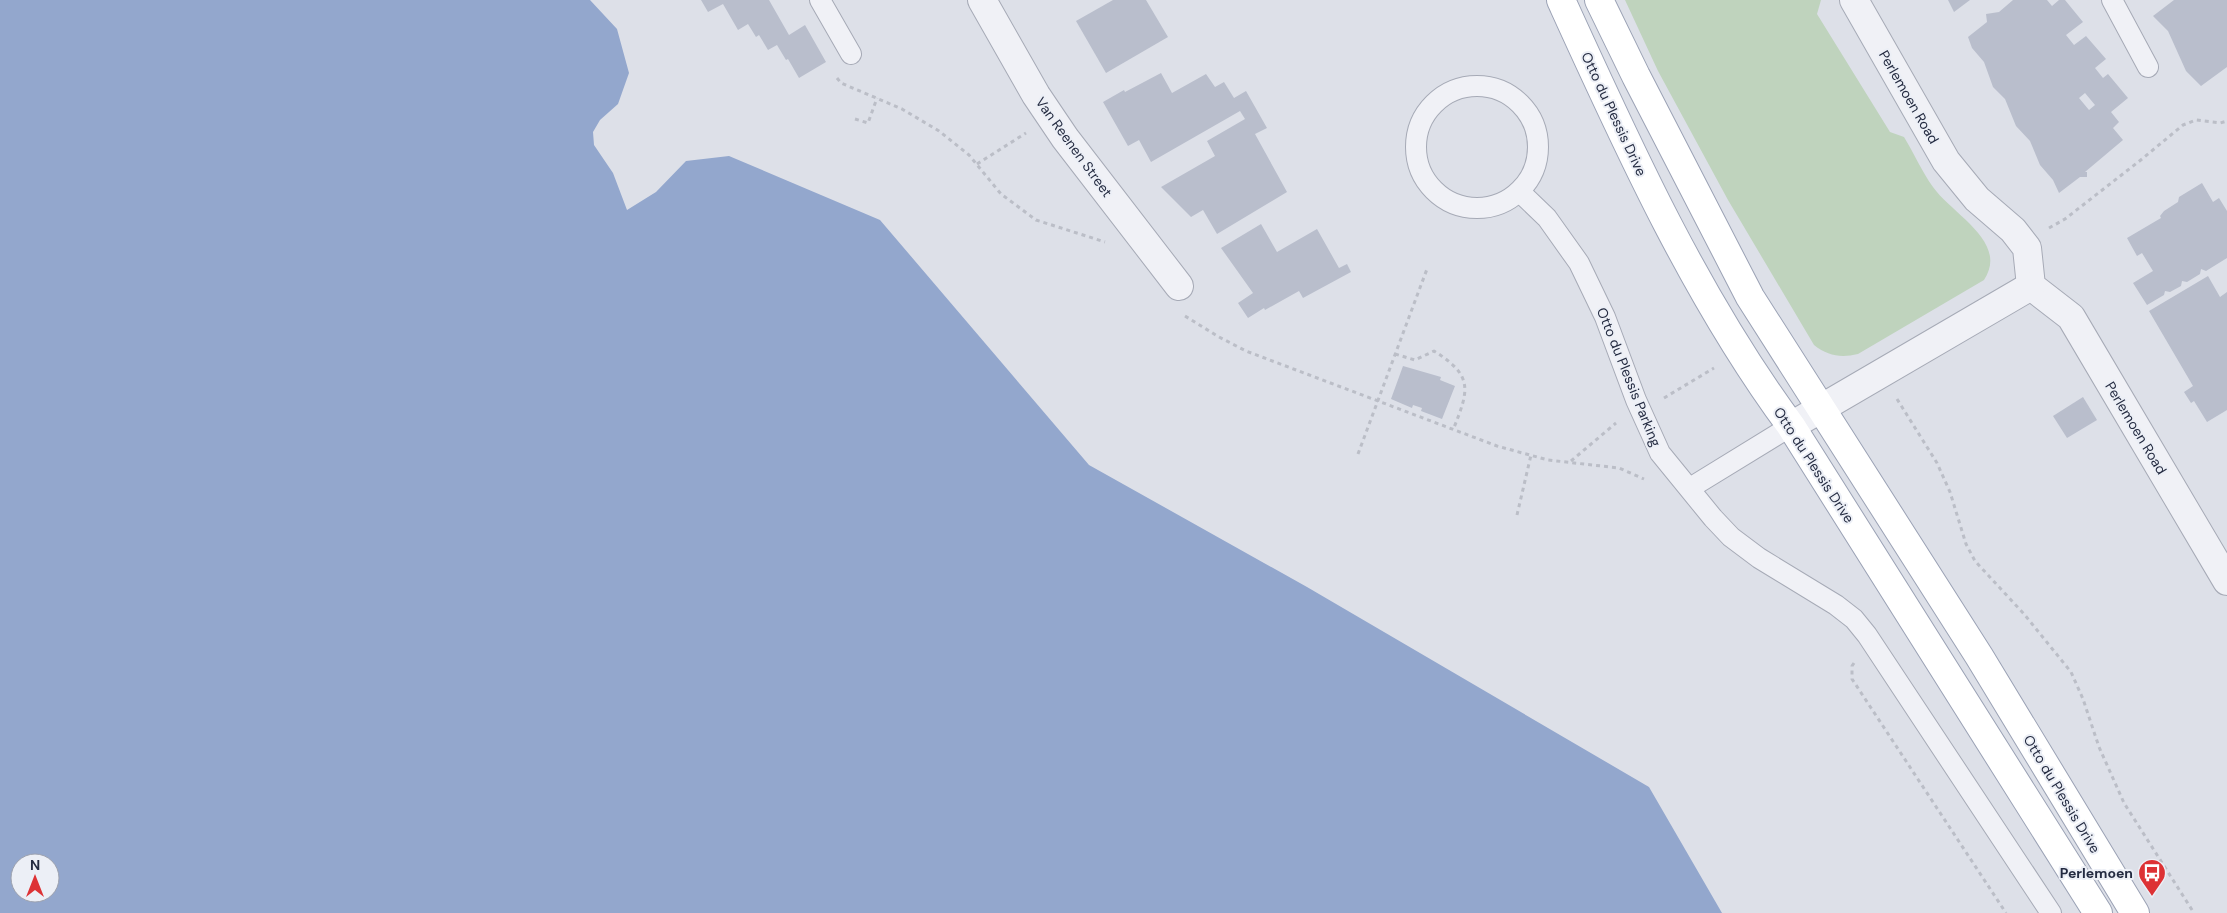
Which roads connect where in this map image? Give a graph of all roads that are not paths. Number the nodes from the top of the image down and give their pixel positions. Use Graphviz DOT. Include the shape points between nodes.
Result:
graph roads {
  1 [pos="820,0"];
  2 [pos="982,0"];
  3 [pos="1561,0"];
  4 [pos="1599,0"];
  5 [pos="1854,0"];
  6 [pos="2112,0"];
  7 [pos="851,54"];
  8 [pos="2148,67"];
  9 [pos="1521,193"];
  10 [pos="1179,286"];
  11 [pos="2032,286"];
  12 [pos="1820,409"];
  13 [pos="1791,426"];
  14 [pos="1690,488"];
  15 [pos="2227,581"];
  16 [pos="2051,913"];
  17 [pos="2098,913"];
  18 [pos="2135,913"];
  1 -- 7 [label="lane"];
  2 -- 10 [label="street, Van Reenen Street" via="1036,95"];
  3 -- 13 [label="main road, Otto du Plessis Drive" via="1619,128 1678,243 1755,378"];
  4 -- 12 [label="main road, Otto du Plessis Drive" via="1750,297"];
  5 -- 11 [label="street, Perlemoen Road" via="1946,161 1977,199 2013,230 2027,248"];
  6 -- 8 [label="lane"];
  9 -- 9 [label="lane" via="1485,208 1465,207 1446,201 1431,188 1420,171 1416,151 1418,131 1426,113 1440,98 1458,89 1478,86 1498,90 1516,100 1529,115 1537,134 1538,154"];
  9 -- 14 [label="lane, Otto du Plessis Parking" via="1547,218 1579,263 1605,317 1636,400 1660,452"];
  11 -- 12 [label="street"];
  11 -- 15 [label="street, Perlemoen Road" via="2071,317"];
  12 -- 13 [label="street"];
  12 -- 18 [label="main road, Otto du Plessis Drive" via="1979,656"];
  13 -- 14 [label="lane"];
  13 -- 17 [label="main road, Otto du Plessis Drive"];
  14 -- 16 [label="lane, Otto du Plessis Parking" via="1731,537 1854,619"];
}
